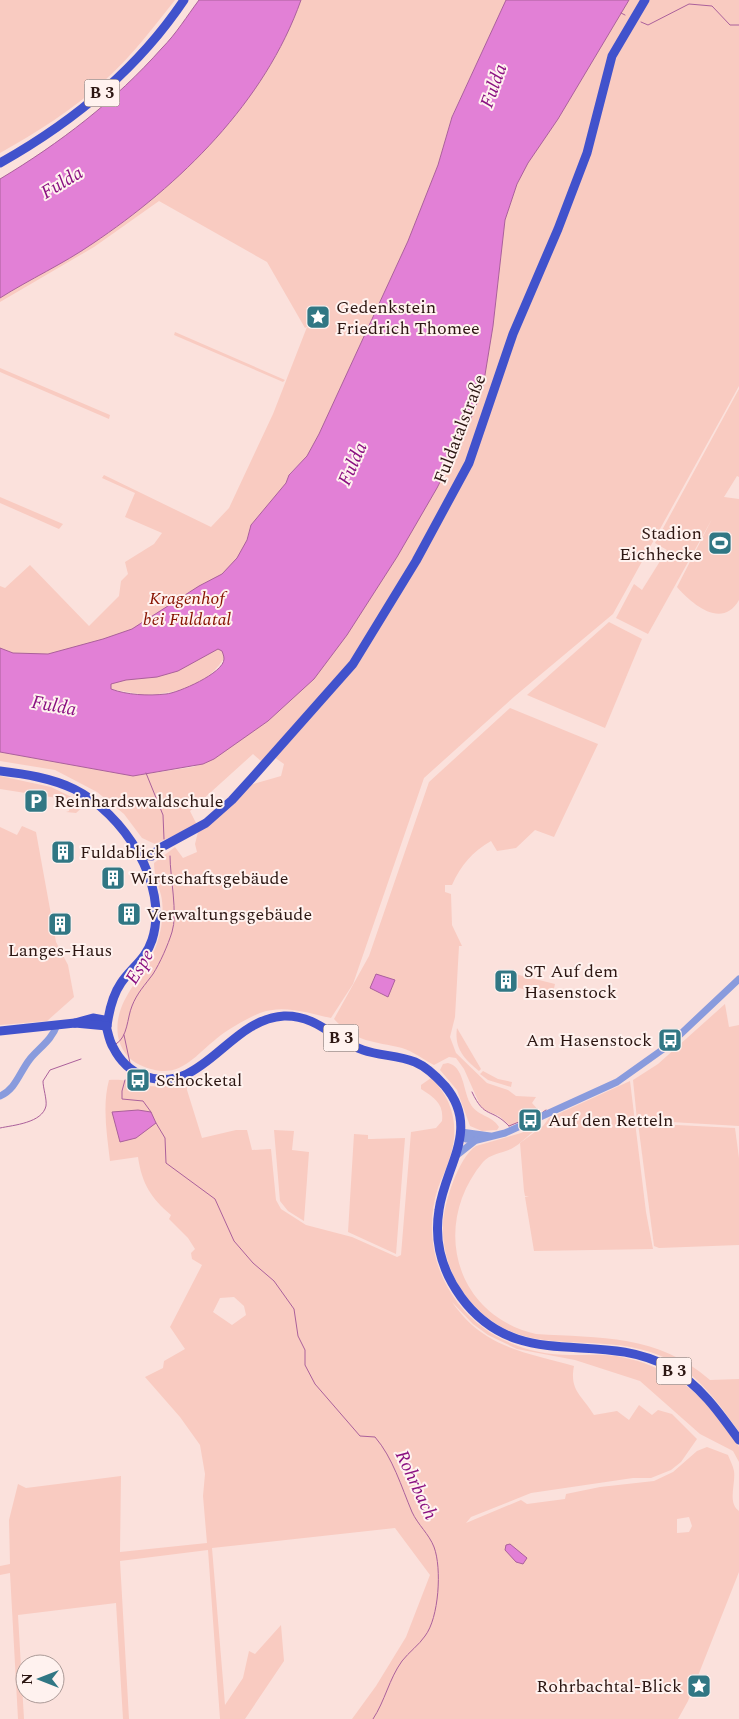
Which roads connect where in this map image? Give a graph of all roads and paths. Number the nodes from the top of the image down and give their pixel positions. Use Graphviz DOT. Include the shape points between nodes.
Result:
graph roads {
  1 [pos="184,0"];
  2 [pos="645,0"];
  3 [pos="0,163"];
  4 [pos="0,771"];
  5 [pos="160,848"];
  6 [pos="138,855"];
  7 [pos="152,856"];
  8 [pos="148,877"];
  9 [pos="739,979"];
  10 [pos="112,1000"];
  11 [pos="93,1018"];
  12 [pos="75,1023"];
  13 [pos="57,1025"];
  14 [pos="108,1031"];
  15 [pos="0,1032"];
  16 [pos="0,1096"];
  17 [pos="461,1134"];
  18 [pos="490,1136"];
  19 [pos="477,1140"];
  20 [pos="457,1155"];
  21 [pos="739,1440"];
  1 -- 3 [label="main road, B 3" via="147,48 100,94 53,132"];
  2 -- 5 [label="main road, Fuldatalstraße" via="612,56 587,154 513,334 469,462 416,561 353,664 232,800 194,831"];
  4 -- 6 [label="main road, B 3" via="57,782 88,797 118,822"];
  5 -- 6 [label="main road, Fuldatalstraße"];
  5 -- 7 [label="main road, Fuldatalstraße"];
  6 -- 7 [label="main road"];
  6 -- 8 [label="main road, B 3"];
  7 -- 8 [label="main road"];
  8 -- 10 [label="main road, B 3" via="156,917 151,942"];
  9 -- 18 [label="street" via="669,1046 630,1074 531,1122"];
  10 -- 11 [label="main road"];
  10 -- 14 [label="main road, B 3"];
  11 -- 12 [label="main road"];
  11 -- 14 [label="main road" via="104,1020"];
  12 -- 13 [label="main road"];
  12 -- 14 [label="main road"];
  13 -- 15 [label="main road"];
  13 -- 16 [label="street" via="54,1035 28,1062 8,1093"];
  14 -- 17 [label="main road, B 3" via="112,1047 126,1066 148,1078 175,1080 191,1073 249,1027 272,1018 299,1017 324,1026 362,1050 415,1062 427,1068 453,1098"];
  17 -- 18 [label="street"];
  17 -- 19 [label="street" via="466,1139"];
  17 -- 20 [label="main road, B 3"];
  18 -- 19 [label="street"];
  19 -- 20 [label="street"];
  20 -- 21 [label="main road, B 3" via="442,1195 438,1238 448,1277 475,1313 494,1328 524,1342 624,1351 668,1367 690,1381 707,1398"];
}
